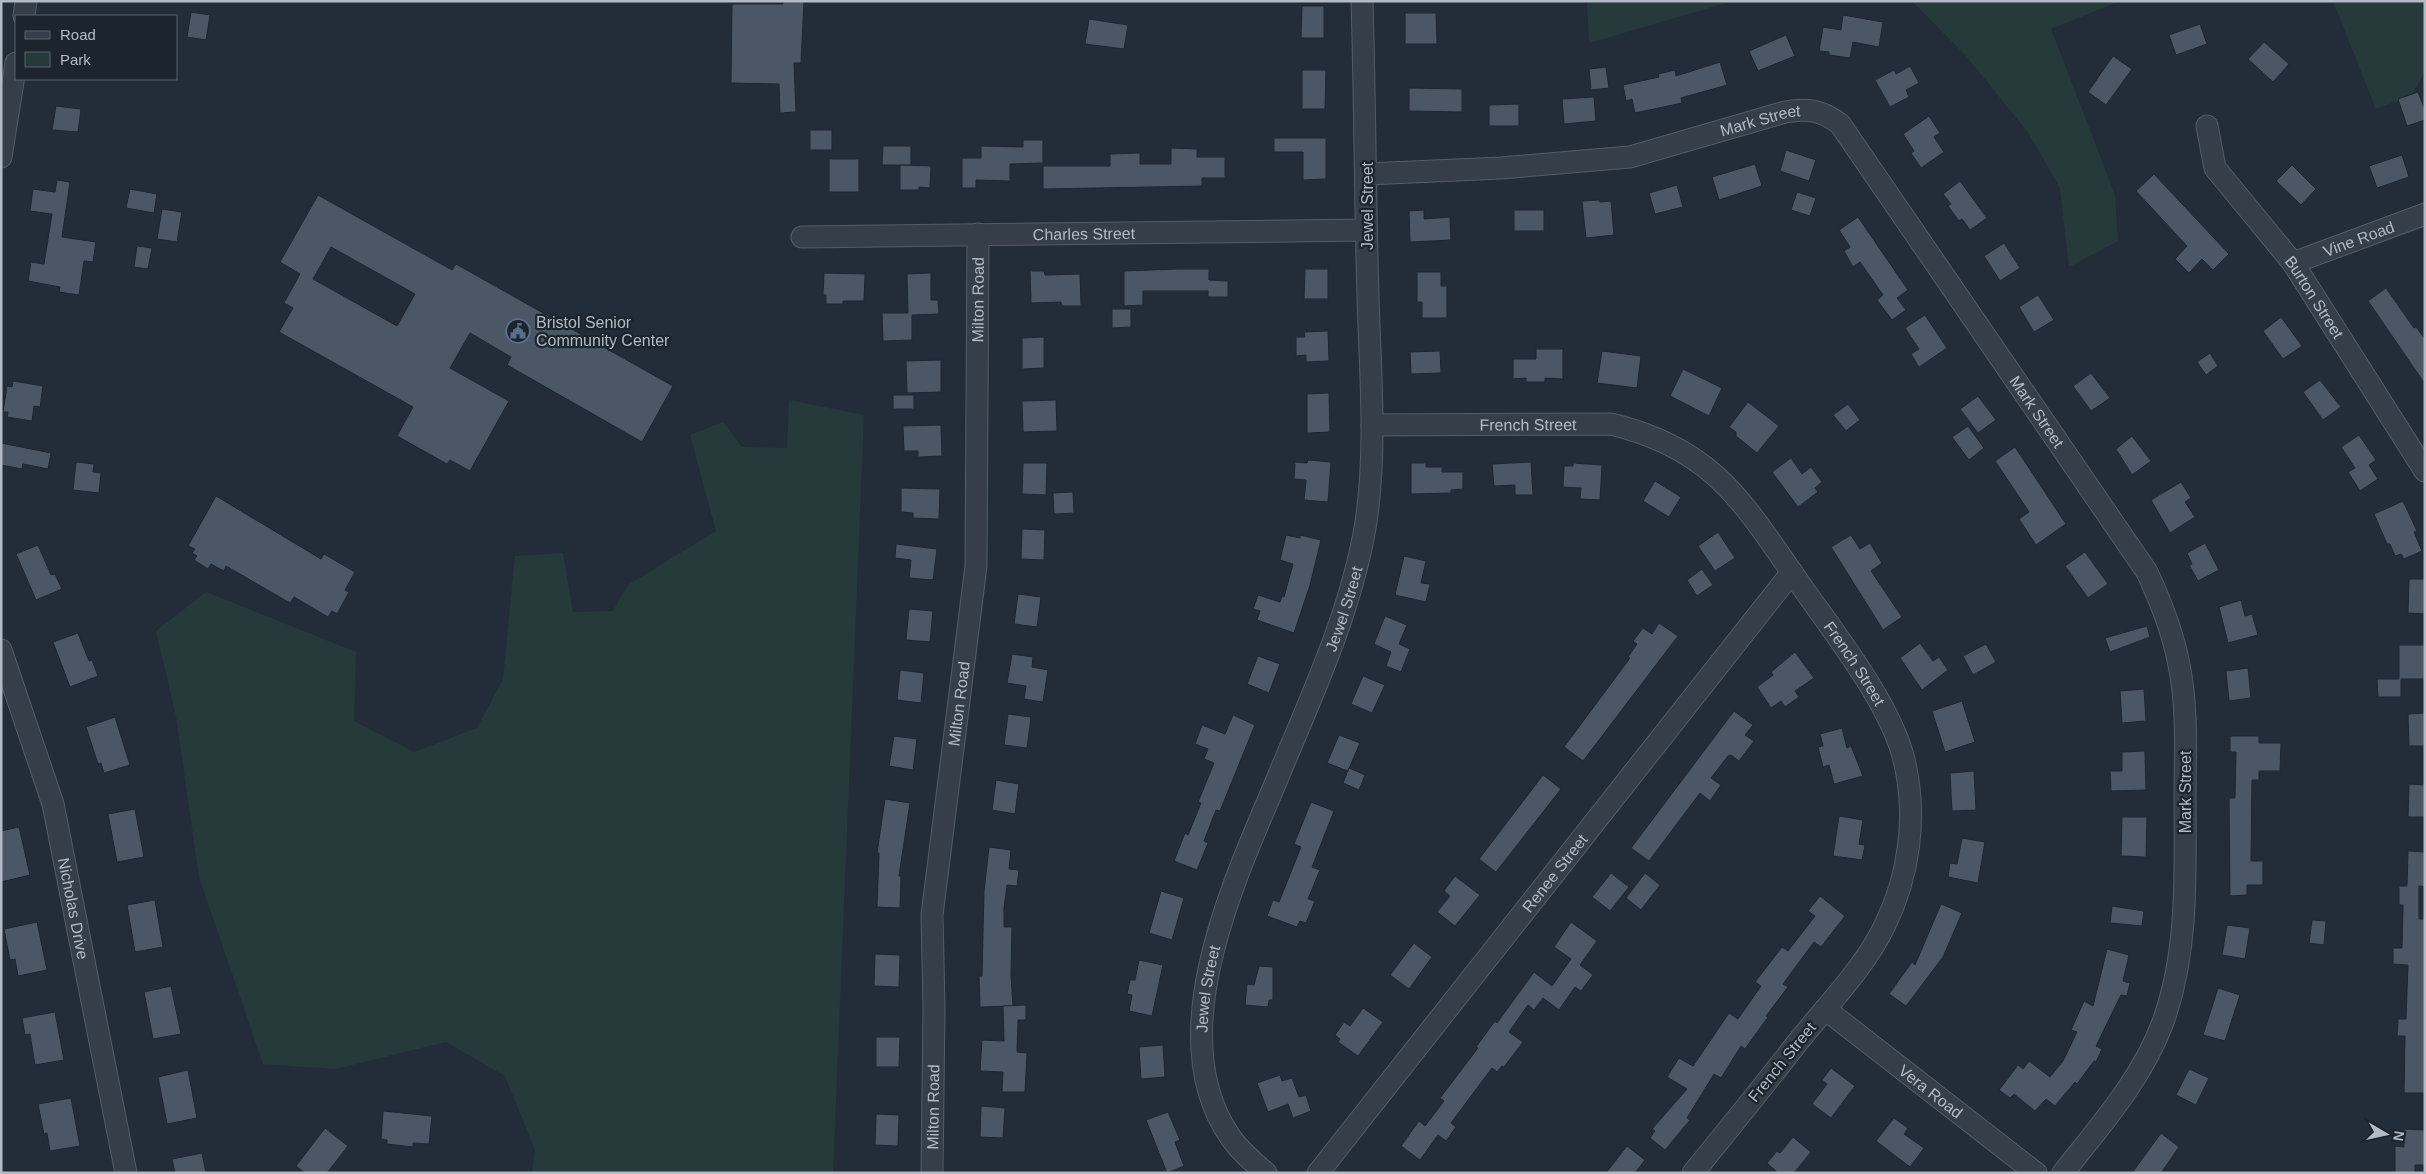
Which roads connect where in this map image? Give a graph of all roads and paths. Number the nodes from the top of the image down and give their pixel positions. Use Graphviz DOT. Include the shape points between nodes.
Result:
graph roads {
  1 [pos="26,1"];
  2 [pos="1362,1"];
  3 [pos="24,15"];
  4 [pos="15,69"];
  5 [pos="2207,126"];
  6 [pos="1,157"];
  7 [pos="1367,174"];
  8 [pos="2425,214"];
  9 [pos="1366,230"];
  10 [pos="978,234"];
  11 [pos="802,237"];
  12 [pos="2293,263"];
  13 [pos="1372,425"];
  14 [pos="2425,471"];
  15 [pos="1792,572"];
  16 [pos="1,650"];
  17 [pos="1825,1009"];
  18 [pos="126,1173"];
  19 [pos="932,1173"];
  20 [pos="1266,1173"];
  21 [pos="1318,1173"];
  22 [pos="1693,1173"];
  23 [pos="2036,1173"];
  24 [pos="2062,1173"];
  1 -- 3 [label="street"];
  2 -- 7 [label="street, Jewel Street"];
  4 -- 6 [label="street"];
  5 -- 12 [label="street, Burton Street" via="2215,168"];
  7 -- 9 [label="street, Jewel Street"];
  7 -- 24 [label="street, Mark Street" via="1501,168 1630,157 1801,109 1824,113 1840,124 2148,572 2169,623 2180,666 2185,719 2185,832 2183,938 2176,980 2146,1058 2118,1103"];
  8 -- 12 [label="street, Vine Road"];
  9 -- 10 [label="street, Charles Street"];
  9 -- 13 [label="street, Jewel Street"];
  10 -- 11 [label="street, Charles Street"];
  10 -- 19 [label="street, Milton Road" via="976,566 932,915"];
  12 -- 14 [label="street, Burton Street"];
  13 -- 15 [label="street, French Street" via="1611,424 1633,430 1667,442 1698,460 1729,486"];
  13 -- 20 [label="street, Jewel Street" via="1366,521 1348,599 1234,884 1207,976 1203,1060 1209,1088 1217,1113 1231,1138"];
  15 -- 17 [label="street, French Street" via="1846,650 1892,726 1905,763 1912,808 1909,850 1899,890 1884,927"];
  15 -- 21 [label="street, Renee Street"];
  16 -- 18 [label="street, Nicholas Drive" via="53,804"];
  17 -- 22 [label="street, French Street"];
  17 -- 23 [label="street, Vera Road"];
}
